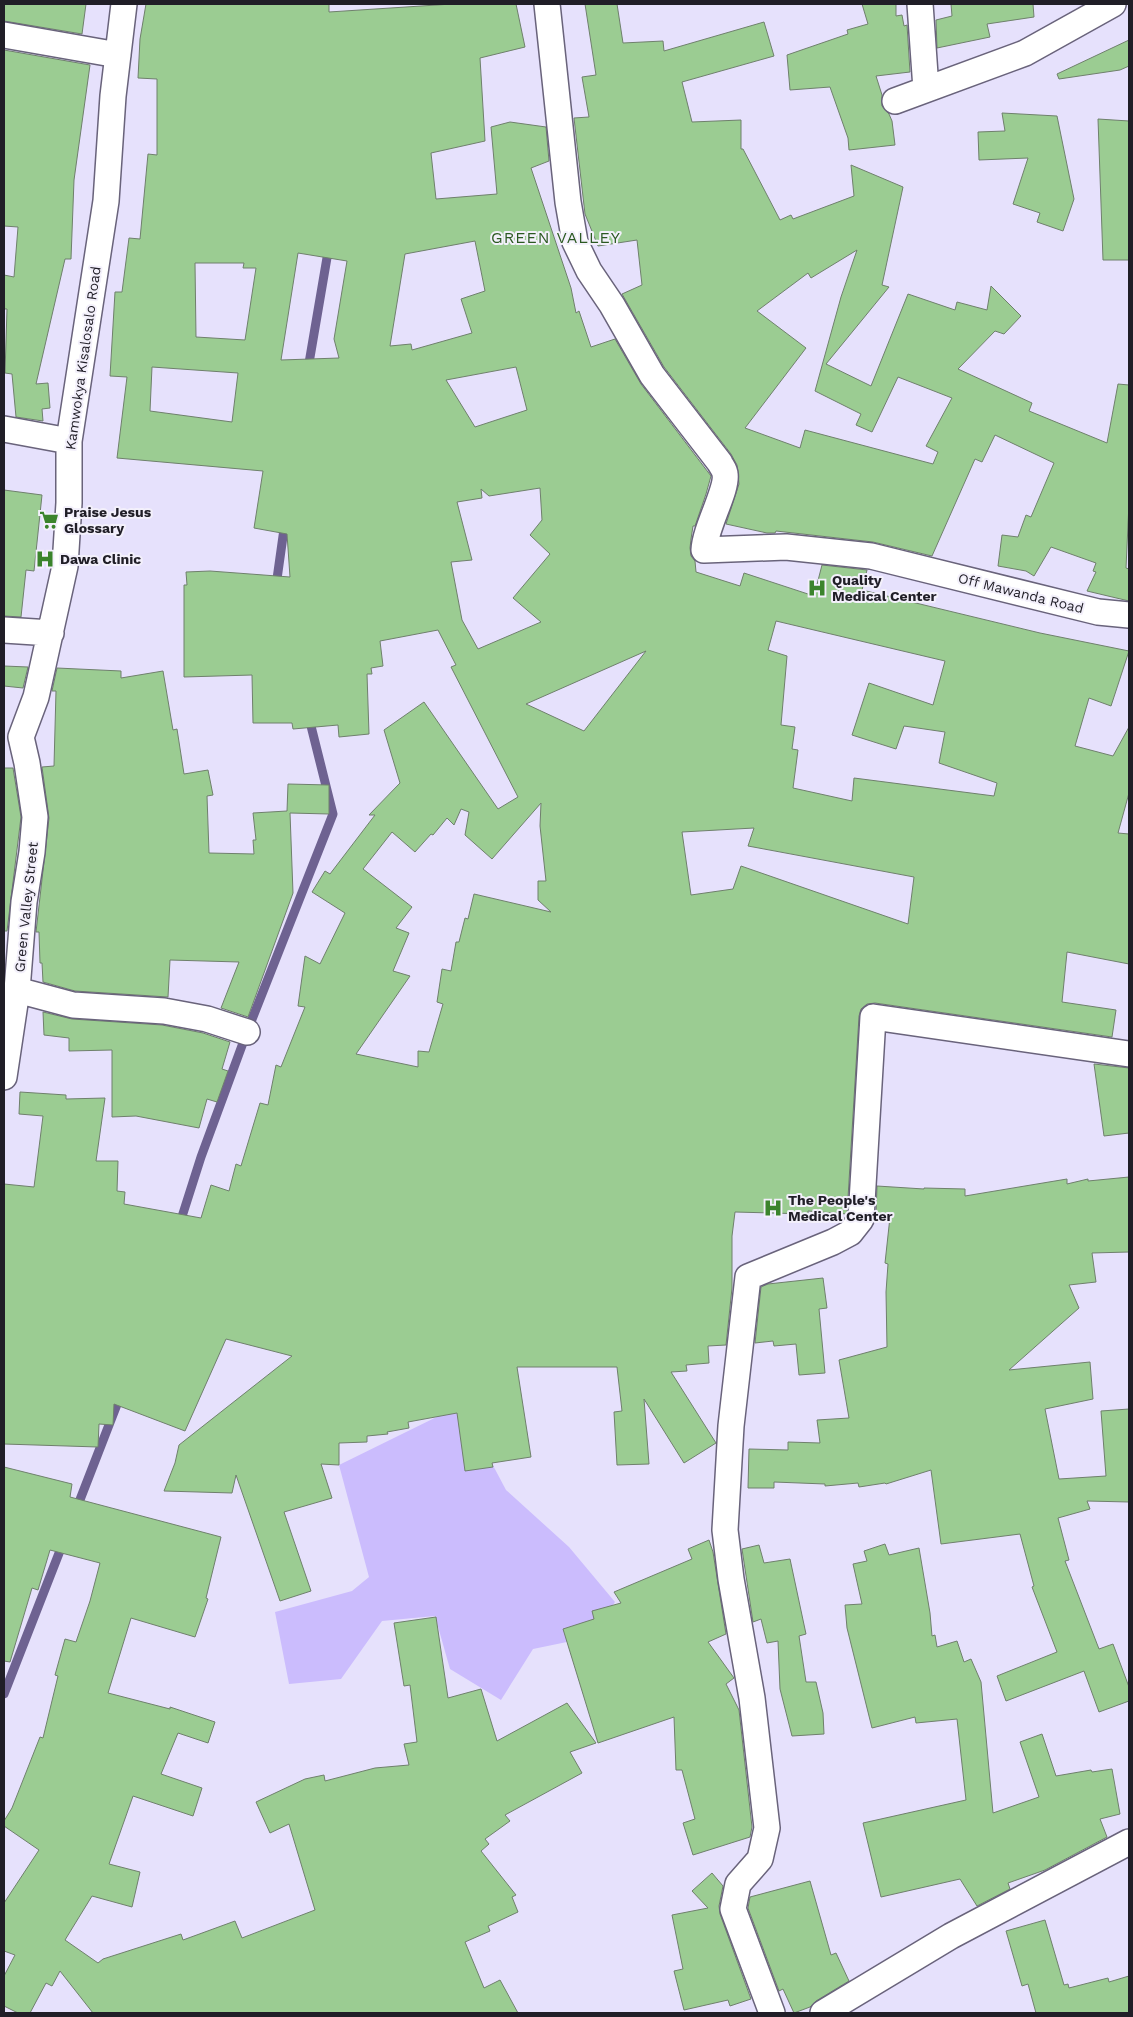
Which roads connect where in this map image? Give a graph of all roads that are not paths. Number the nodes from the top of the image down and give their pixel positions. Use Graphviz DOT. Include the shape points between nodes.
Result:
graph roads {
  1 [pos="124,4"];
  2 [pos="547,4"];
  3 [pos="920,4"];
  4 [pos="1113,4"];
  5 [pos="4,35"];
  6 [pos="118,55"];
  7 [pos="926,89"];
  8 [pos="895,100"];
  9 [pos="4,429"];
  10 [pos="69,441"];
  11 [pos="1129,615"];
  12 [pos="4,630"];
  13 [pos="51,632"];
  14 [pos="12,741"];
  15 [pos="17,990"];
  16 [pos="247,1032"];
  17 [pos="1129,1054"];
  18 [pos="4,1078"];
  19 [pos="1129,1842"];
  20 [pos="772,2013"];
  21 [pos="823,2013"];
  1 -- 6 [label="street, Kamwokya Kisalosalo Road"];
  2 -- 11 [label="street, Off Mawanda Road" via="575,242 652,376 720,463 725,474 704,550 786,547 871,556 1098,612"];
  3 -- 7 [label="street"];
  4 -- 7 [label="street" via="1025,53"];
  5 -- 6 [label="street"];
  6 -- 10 [label="street, Kamwokya Kisalosalo Road" via="106,201"];
  7 -- 8 [label="street"];
  9 -- 10 [label="street"];
  10 -- 13 [label="street, Kamwokya Kisalosalo Road" via="65,566"];
  12 -- 13 [label="street"];
  13 -- 14 [label="street, Kamwokya Kisalosalo Road" via="36,697"];
  14 -- 15 [label="street, Green Valley Street" via="27,763 35,817"];
  15 -- 16 [label="street" via="73,1005 164,1011 207,1019"];
  15 -- 18 [label="street, Green Valley Street"];
  17 -- 20 [label="street" via="873,1018 861,1220 850,1233 834,1242 748,1277 731,1426 725,1530 752,1698 767,1828 760,1859 738,1884 733,1909"];
  19 -- 21 [label="street" via="951,1936"];
}
